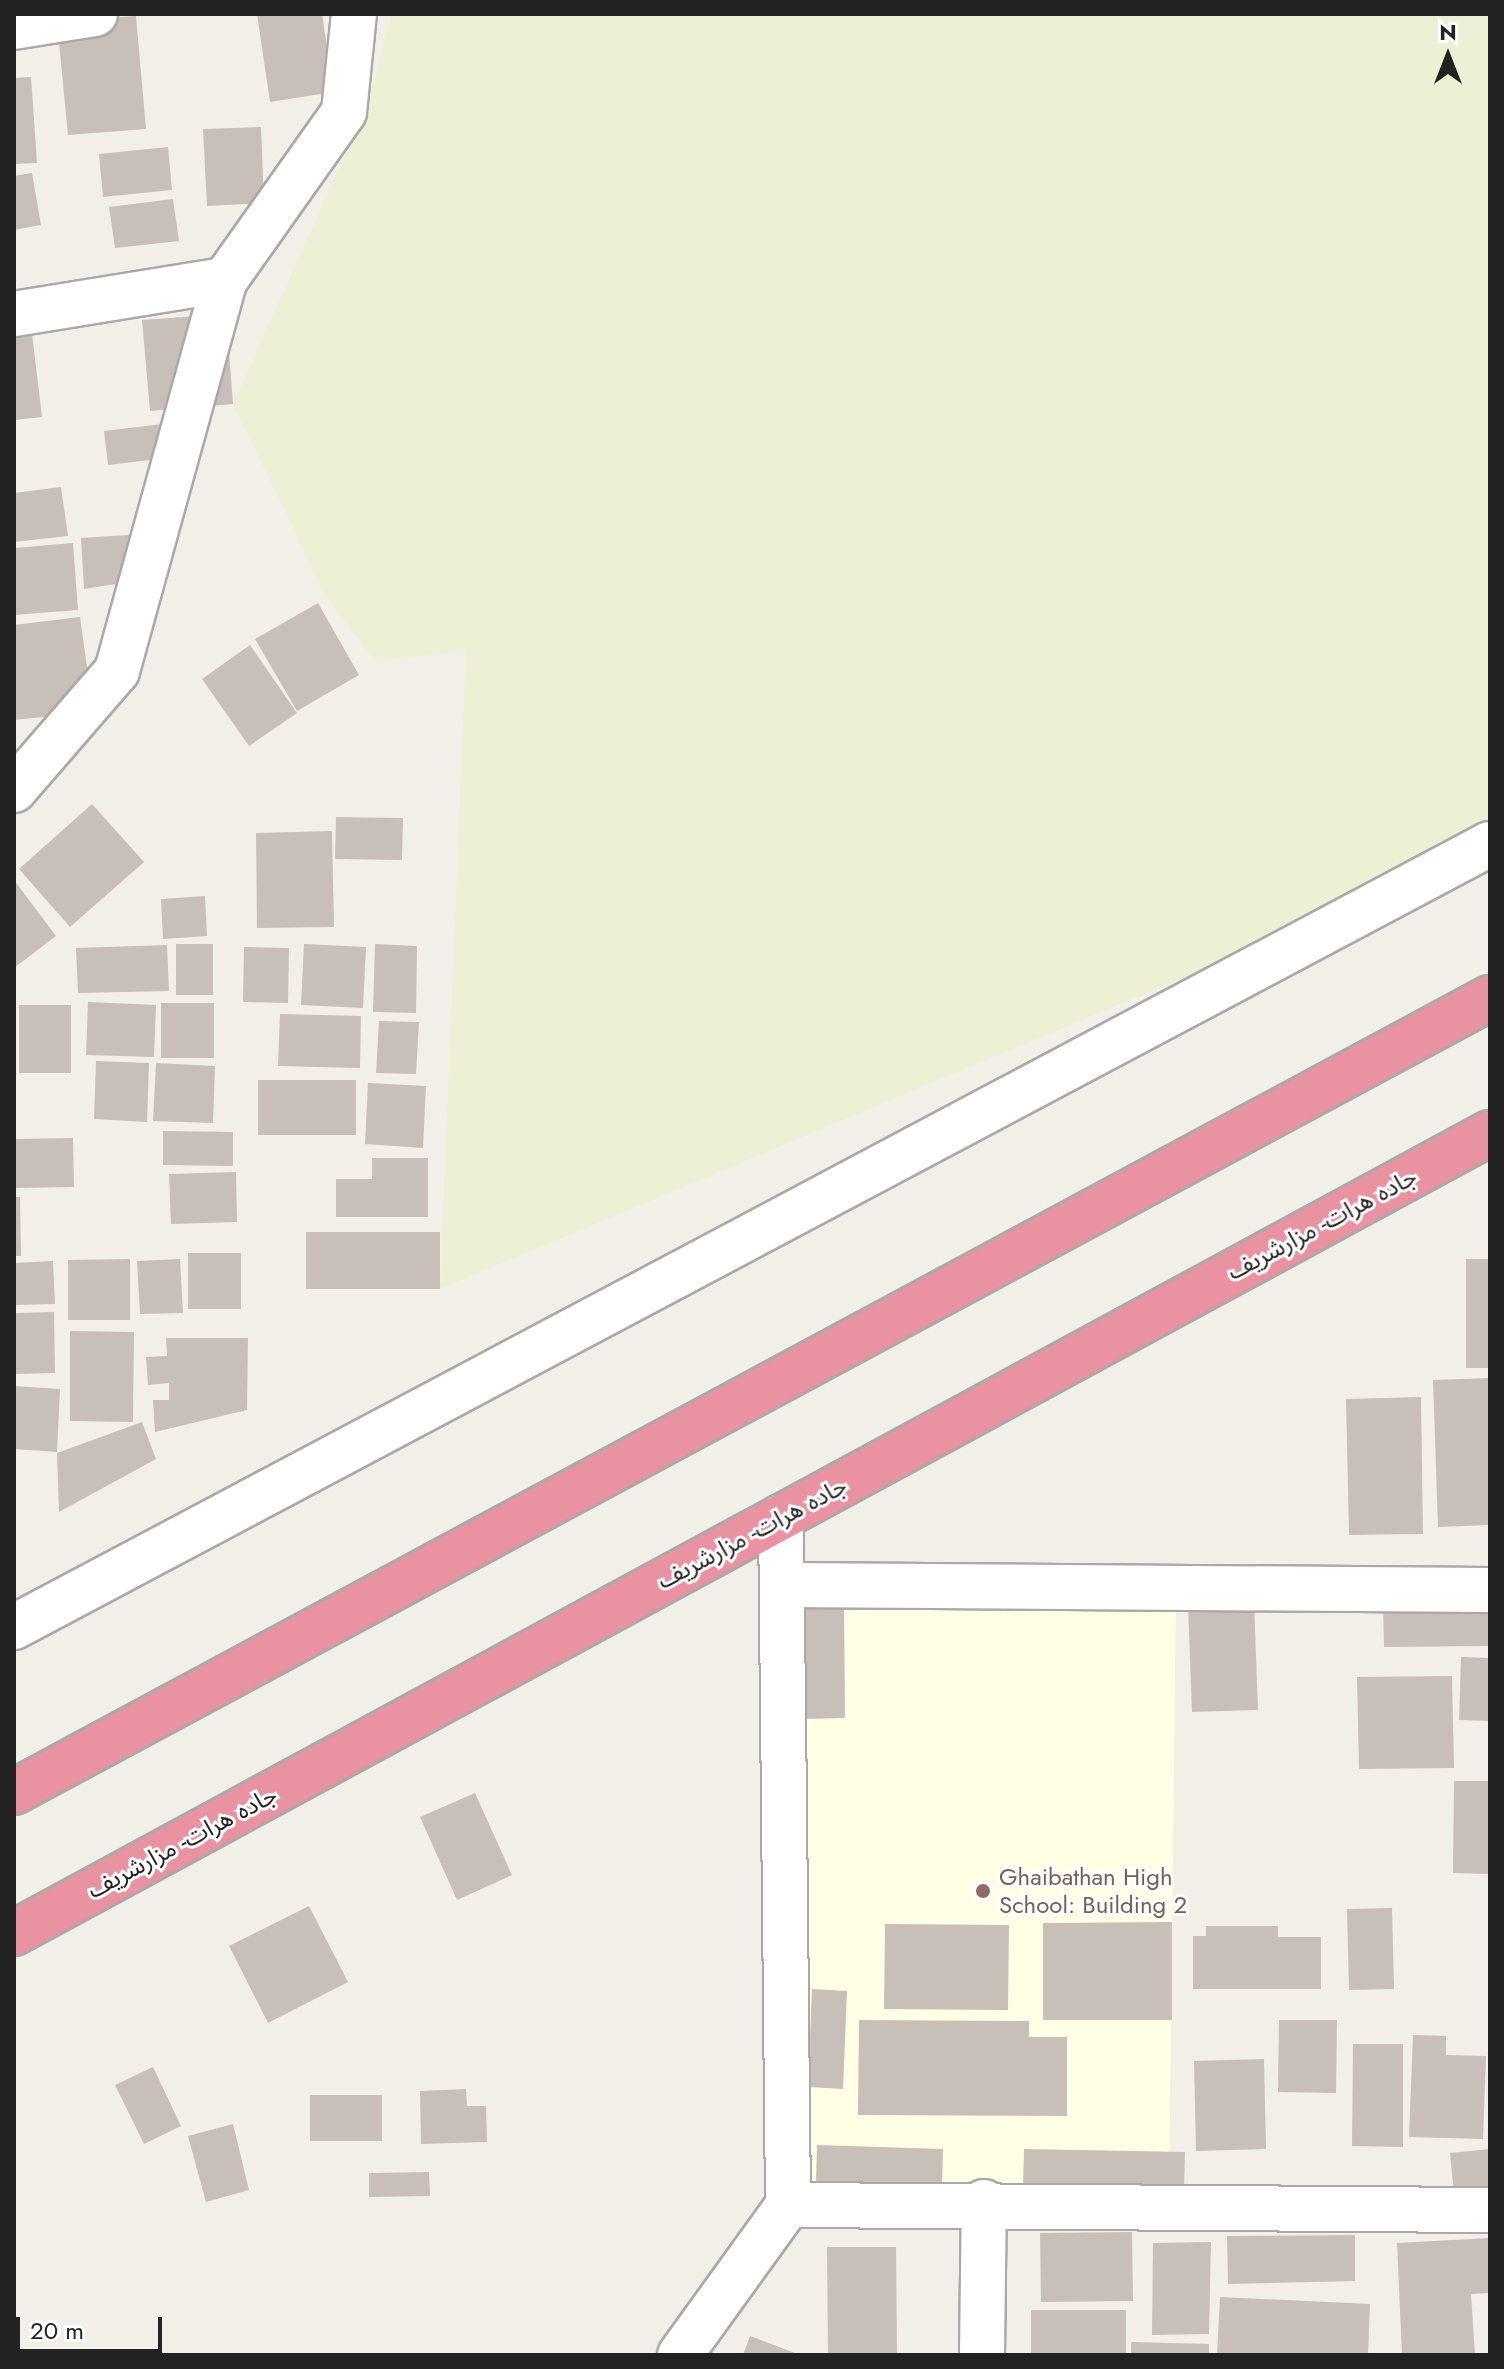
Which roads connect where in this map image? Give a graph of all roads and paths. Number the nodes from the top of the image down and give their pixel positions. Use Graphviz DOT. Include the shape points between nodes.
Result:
graph roads {
  1 [pos="95,14"];
  2 [pos="354,14"];
  3 [pos="14,27"];
  4 [pos="225,280"];
  5 [pos="14,314"];
  6 [pos="14,790"];
  7 [pos="1490,844"];
  8 [pos="1490,998"];
  9 [pos="1481,1143"];
  10 [pos="781,1517"];
  11 [pos="784,1585"];
  12 [pos="1490,1590"];
  13 [pos="14,1627"];
  14 [pos="14,1792"];
  15 [pos="14,1933"];
  16 [pos="984,2202"];
  17 [pos="788,2205"];
  18 [pos="1490,2210"];
  19 [pos="680,2355"];
  20 [pos="982,2355"];
  1 -- 3 [label="street"];
  2 -- 4 [label="street" via="344,112"];
  4 -- 5 [label="street"];
  4 -- 6 [label="street" via="117,671"];
  7 -- 13 [label="street"];
  8 -- 14 [label="highway"];
  9 -- 10 [label="highway, جاده هرات- مزارشریف"];
  10 -- 11 [label="street"];
  10 -- 15 [label="highway, جاده هرات- مزارشریف"];
  11 -- 12 [label="street"];
  11 -- 17 [label="street"];
  16 -- 17 [label="street"];
  16 -- 18 [label="street"];
  16 -- 20 [label="street"];
  17 -- 19 [label="street"];
}
